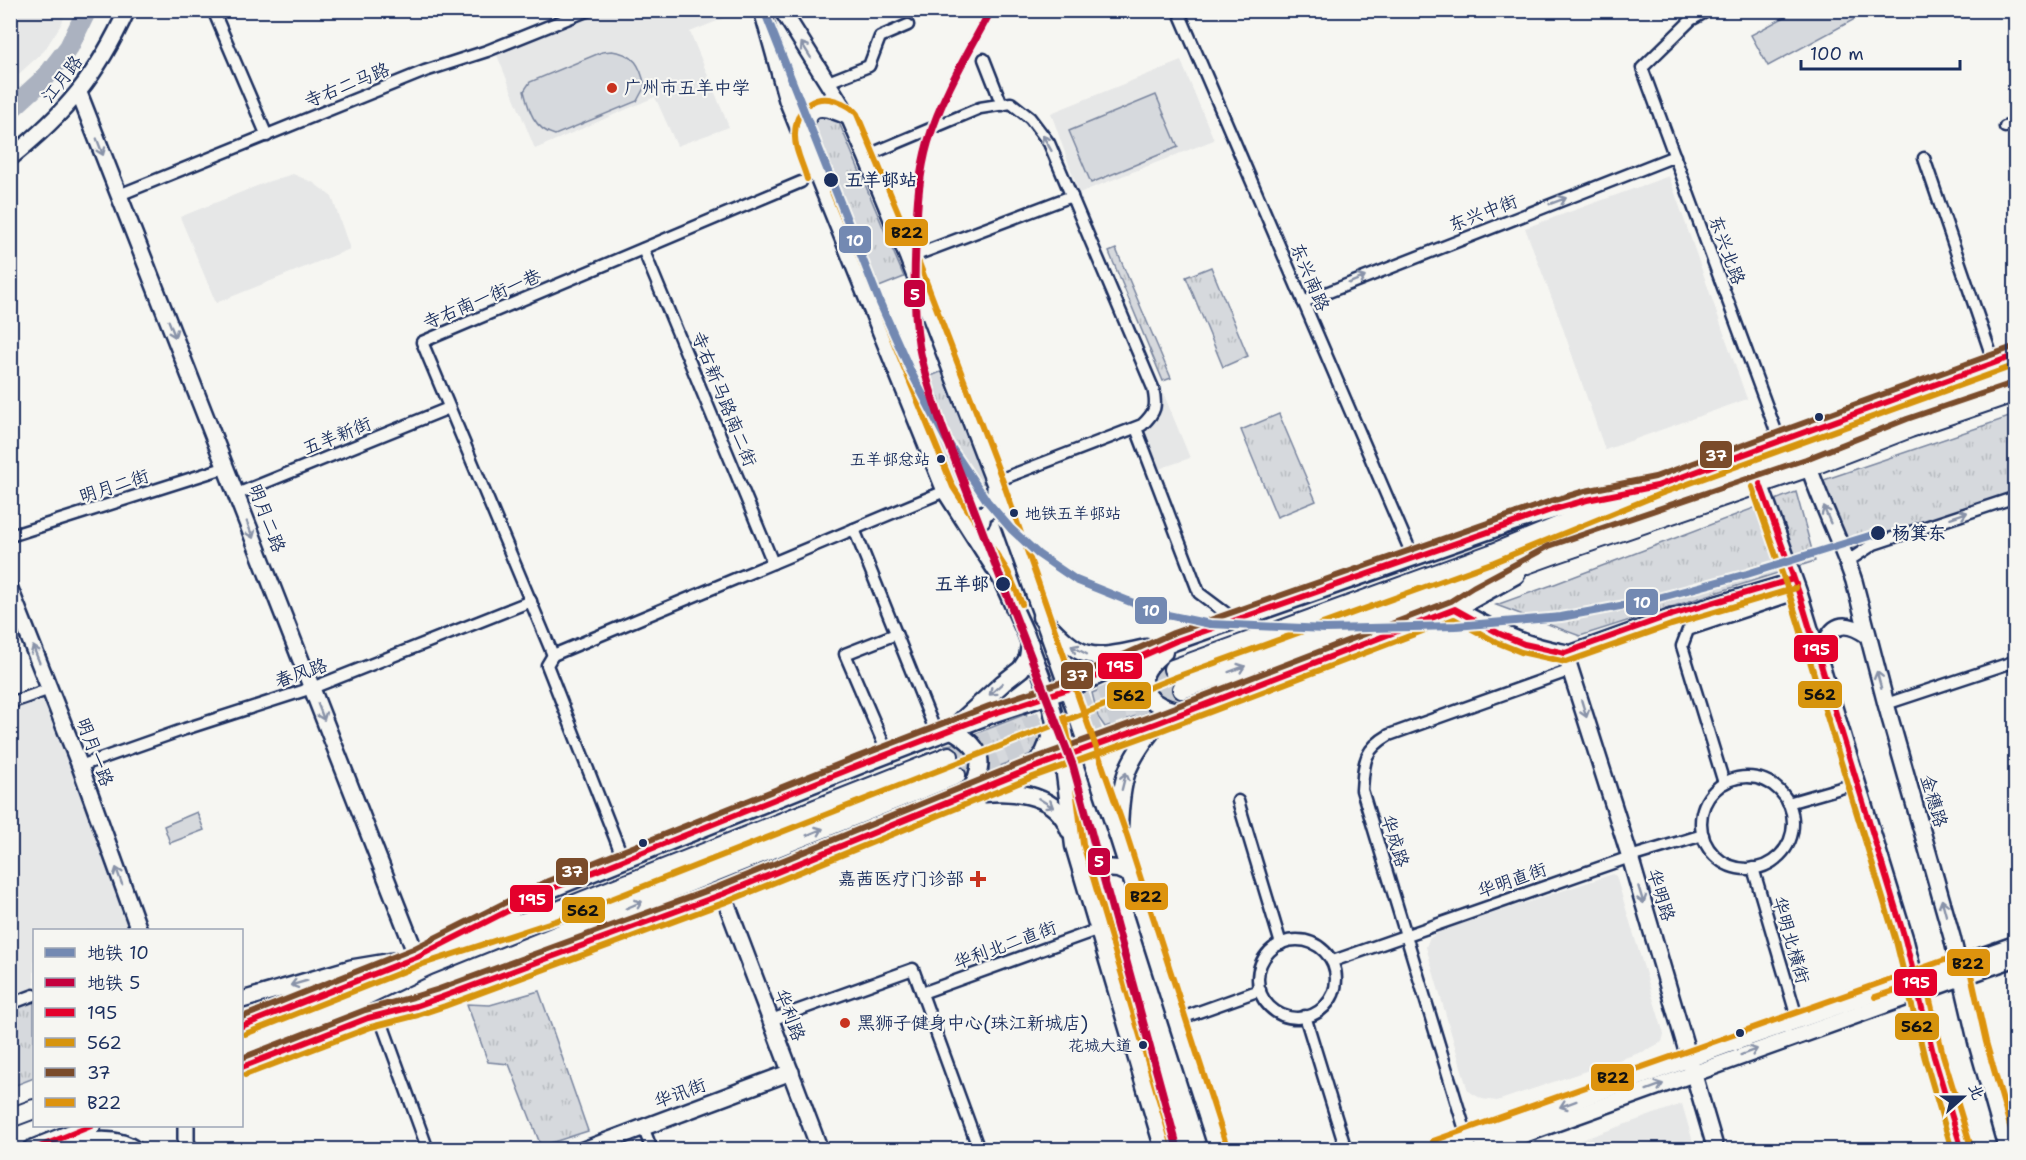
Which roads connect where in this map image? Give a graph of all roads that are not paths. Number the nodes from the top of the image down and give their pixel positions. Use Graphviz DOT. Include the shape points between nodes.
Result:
graph roads {
  1 [pos="127,10"];
  2 [pos="213,10"];
  3 [pos="589,10"];
  4 [pos="762,10"];
  5 [pos="782,10"];
  6 [pos="1178,10"];
  7 [pos="1709,10"];
  8 [pos="572,14"];
  9 [pos="908,25"];
  10 [pos="984,59"];
  11 [pos="828,82"];
  12 [pos="79,93"];
  13 [pos="1002,105"];
  14 [pos="849,117"];
  15 [pos="267,136"];
  16 [pos="804,142"];
  17 [pos="866,156"];
  18 [pos="1675,156"];
  19 [pos="10,158"];
  20 [pos="1924,159"];
  21 [pos="801,182"];
  22 [pos="119,195"];
  23 [pos="1072,196"];
  24 [pos="643,249"];
  25 [pos="908,258"];
  26 [pos="1303,302"];
  27 [pos="2016,355"];
  28 [pos="1994,363"];
  29 [pos="2016,392"];
  30 [pos="449,408"];
  31 [pos="1136,428"];
  32 [pos="1780,442"];
  33 [pos="227,467"];
  34 [pos="1809,467"];
  35 [pos="994,482"];
  36 [pos="1760,484"];
  37 [pos="1657,486"];
  38 [pos="945,491"];
  39 [pos="237,494"];
  40 [pos="2016,497"];
  41 [pos="854,530"];
  42 [pos="10,536"];
  43 [pos="1552,555"];
  44 [pos="1413,557"];
  45 [pos="1848,561"];
  46 [pos="773,563"];
  47 [pos="1796,586"];
  48 [pos="10,589"];
  49 [pos="531,601"];
  50 [pos="1455,609"];
  51 [pos="1041,617"];
  52 [pos="1235,620"];
  53 [pos="896,634"];
  54 [pos="1867,635"];
  55 [pos="1176,641"];
  56 [pos="1030,644"];
  57 [pos="1565,653"];
  58 [pos="553,655"];
  59 [pos="1820,660"];
  60 [pos="2016,661"];
  61 [pos="1173,669"];
  62 [pos="1571,670"];
  63 [pos="1091,680"];
  64 [pos="312,688"];
  65 [pos="50,689"];
  66 [pos="1068,689"];
  67 [pos="1182,689"];
  68 [pos="1049,696"];
  69 [pos="10,703"];
  70 [pos="1886,704"];
  71 [pos="1185,712"];
  72 [pos="1157,723"];
  73 [pos="944,733"];
  74 [pos="888,754"];
  75 [pos="949,756"];
  76 [pos="1063,758"];
  77 [pos="80,766"];
  78 [pos="1030,769"];
  79 [pos="956,775"];
  80 [pos="1724,783"];
  81 [pos="1858,783"];
  82 [pos="969,795"];
  83 [pos="1238,801"];
  84 [pos="1788,803"];
  85 [pos="1703,835"];
  86 [pos="1119,839"];
  87 [pos="1074,846"];
  88 [pos="1630,857"];
  89 [pos="624,861"];
  90 [pos="1753,868"];
  91 [pos="1130,874"];
  92 [pos="1088,891"];
  93 [pos="723,894"];
  94 [pos="139,929"];
  95 [pos="1099,929"];
  96 [pos="1406,935"];
  97 [pos="1281,944"];
  98 [pos="2016,944"];
  99 [pos="417,957"];
  100 [pos="2016,958"];
  101 [pos="1333,961"];
  102 [pos="1961,971"];
  103 [pos="1918,985"];
  104 [pos="1260,990"];
  105 [pos="922,993"];
  106 [pos="33,995"];
  107 [pos="243,1000"];
  108 [pos="10,1004"];
  109 [pos="373,1016"];
  110 [pos="1305,1016"];
  111 [pos="771,1020"];
  112 [pos="1176,1020"];
  113 [pos="1798,1021"];
  114 [pos="243,1026"];
  115 [pos="1692,1066"];
  116 [pos="246,1067"];
  117 [pos="791,1072"];
  118 [pos="87,1127"];
  119 [pos="186,1127"];
  120 [pos="643,1127"];
  121 [pos="1469,1144"];
  122 [pos="1216,1147"];
  123 [pos="31,1149"];
  124 [pos="136,1149"];
  125 [pos="189,1149"];
  126 [pos="428,1149"];
  127 [pos="584,1149"];
  128 [pos="651,1149"];
  129 [pos="820,1149"];
  130 [pos="979,1149"];
  131 [pos="1164,1149"];
  132 [pos="1346,1149"];
  133 [pos="1436,1149"];
  134 [pos="1481,1149"];
  135 [pos="1716,1149"];
  136 [pos="1962,1149"];
  137 [pos="2007,1149"];
  1 -- 12 [label="street, 江月路"];
  2 -- 15 [label="street"];
  3 -- 8 [label="street, 寺右二马路"];
  4 -- 16 [label="street" via="787,100"];
  11 -- 5 [label="street, one-way"];
  6 -- 26 [label="street, 东兴南路"];
  7 -- 18 [label="street, 东兴北路" via="1691,20 1642,68"];
  8 -- 15 [label="street, 寺右二马路" via="488,51 426,71"];
  9 -- 11 [label="street" via="880,37 869,66"];
  10 -- 13 [label="street"];
  11 -- 14 [label="street"];
  12 -- 19 [label="street, 江月路"];
  12 -- 22 [label="street, 明月二路, one-way"];
  13 -- 17 [label="street" via="980,108"];
  23 -- 13 [label="street, one-way" via="1049,143 1030,118 1011,104"];
  14 -- 16 [label="street" via="830,108 814,110 807,118"];
  14 -- 17 [label="street"];
  15 -- 22 [label="street, 寺右二马路"];
  16 -- 38 [label="street"];
  17 -- 25 [label="street"];
  26 -- 18 [label="street, 东兴中街, one-way"];
  18 -- 32 [label="street, 东兴北路"];
  20 -- 28 [label="street"];
  21 -- 24 [label="street, 寺右南一街一巷"];
  22 -- 33 [label="street, 明月二路, one-way"];
  23 -- 25 [label="street"];
  23 -- 31 [label="street" via="1153,388 1156,403 1152,416"];
  24 -- 30 [label="street, 寺右南一街一巷" via="422,342"];
  24 -- 46 [label="street, 寺右新马路南二街"];
  25 -- 35 [label="street"];
  26 -- 44 [label="street, 东兴南路"];
  27 -- 28 [label="highway"];
  28 -- 32 [label="highway"];
  29 -- 34 [label="highway"];
  30 -- 39 [label="street, 五羊新街"];
  30 -- 49 [label="street, 寺右南一街一巷"];
  31 -- 35 [label="street"];
  31 -- 52 [label="street" via="1199,594"];
  32 -- 37 [label="highway"];
  33 -- 39 [label="street, 明月二路"];
  33 -- 42 [label="street, 明月二街"];
  34 -- 36 [label="highway"];
  45 -- 34 [label="street, 金穗路, one-way"];
  35 -- 38 [label="street" via="995,503 978,516 982,520 962,509"];
  35 -- 51 [label="street"];
  36 -- 43 [label="highway"];
  36 -- 47 [label="street"];
  37 -- 44 [label="main road" via="1551,510"];
  37 -- 61 [label="highway" via="1491,554"];
  38 -- 41 [label="street"];
  38 -- 56 [label="street" via="1000,577"];
  39 -- 64 [label="street, 明月二路, one-way"];
  45 -- 40 [label="street, one-way" via="1874,544"];
  41 -- 46 [label="street"];
  41 -- 53 [label="street"];
  43 -- 50 [label="main road"];
  67 -- 43 [label="highway, one-way"];
  44 -- 52 [label="main road"];
  45 -- 54 [label="street, 金穗路"];
  46 -- 58 [label="street"];
  47 -- 57 [label="street" via="1668,616"];
  47 -- 59 [label="street"];
  47 -- 80 [label="street" via="1688,630 1685,635 1682,646"];
  65 -- 48 [label="street, 明月一路, one-way"];
  49 -- 58 [label="street, 寺右南一街一巷"];
  49 -- 64 [label="street, 春风路"];
  50 -- 57 [label="main road" via="1524,644"];
  50 -- 71 [label="main road"];
  55 -- 51 [label="main road, one-way" via="1104,657 1091,656 1079,652"];
  51 -- 66 [label="street"];
  52 -- 55 [label="main road"];
  53 -- 73 [label="street"];
  53 -- 74 [label="street" via="846,654"];
  54 -- 59 [label="street" via="1856,627 1842,626 1828,636"];
  70 -- 54 [label="street, 金穗路, one-way"];
  55 -- 63 [label="main road"];
  55 -- 71 [label="main road" via="1148,667 1144,683 1154,703"];
  56 -- 68 [label="street"];
  56 -- 73 [label="main road, one-way" via="1021,669"];
  57 -- 62 [label="street, 华明路"];
  58 -- 89 [label="street" via="547,665"];
  59 -- 81 [label="street"];
  60 -- 70 [label="street"];
  62 -- 88 [label="street, 华明路, one-way"];
  62 -- 96 [label="street, 华成路" via="1389,735 1367,754 1362,790"];
  63 -- 66 [label="main road"];
  63 -- 76 [label="main road" via="1077,698 1066,731"];
  64 -- 77 [label="street, 春风路"];
  64 -- 99 [label="street, 明月二路, one-way"];
  65 -- 69 [label="street"];
  65 -- 77 [label="street, 明月一路"];
  66 -- 68 [label="main road"];
  66 -- 78 [label="main road" via="1044,753"];
  66 -- 86 [label="main road"];
  68 -- 73 [label="main road"];
  68 -- 76 [label="main road"];
  102 -- 70 [label="street, 金穗路, one-way"];
  71 -- 72 [label="main road"];
  72 -- 76 [label="main road"];
  86 -- 72 [label="main road, one-way" via="1127,771 1133,755"];
  73 -- 74 [label="main road"];
  73 -- 82 [label="main road" via="971,743 980,761 979,777"];
  74 -- 89 [label="main road"];
  75 -- 99 [label="highway" via="555,912"];
  76 -- 78 [label="main road"];
  76 -- 87 [label="main road"];
  94 -- 77 [label="street, 明月一路, one-way"];
  78 -- 82 [label="main road"];
  109 -- 79 [label="highway, one-way" via="435,984"];
  80 -- 84 [label="street" via="1742,777 1757,778 1772,784"];
  80 -- 85 [label="street" via="1706,804"];
  81 -- 84 [label="street"];
  81 -- 103 [label="street"];
  82 -- 87 [label="main road, one-way" via="1012,791 1040,799 1063,816"];
  82 -- 93 [label="main road"];
  83 -- 97 [label="street"];
  84 -- 90 [label="street" via="1793,823 1784,850 1774,860"];
  85 -- 88 [label="street, 华明直街"];
  85 -- 90 [label="street" via="1719,859 1732,866"];
  86 -- 91 [label="main road"];
  87 -- 92 [label="main road"];
  88 -- 96 [label="street, 华明直街"];
  88 -- 115 [label="street, 华明路, one-way"];
  89 -- 99 [label="main road" via="542,894"];
  90 -- 113 [label="street, 华明北橫街"];
  91 -- 92 [label="main road" via="1118,868 1105,868 1094,877"];
  91 -- 112 [label="main road"];
  92 -- 95 [label="main road"];
  93 -- 109 [label="main road" via="442,998"];
  93 -- 111 [label="street, 华利路"];
  95 -- 105 [label="street, 华利北二直街"];
  95 -- 131 [label="main road"];
  96 -- 101 [label="street, 华明直街"];
  96 -- 121 [label="street, 华成路"];
  97 -- 101 [label="street" via="1300,940 1312,943"];
  97 -- 104 [label="street" via="1260,967"];
  98 -- 102 [label="street"];
  99 -- 107 [label="street, one-way" via="351,968"];
  99 -- 114 [label="highway"];
  100 -- 102 [label="street"];
  101 -- 110 [label="street" via="1335,985 1331,997 1324,1007"];
  102 -- 103 [label="street"];
  102 -- 137 [label="street, 金穗路"];
  103 -- 113 [label="street"];
  115 -- 103 [label="street, one-way"];
  103 -- 136 [label="street" via="1934,1057"];
  104 -- 110 [label="street" via="1267,1004 1277,1012 1289,1017"];
  104 -- 112 [label="street"];
  105 -- 111 [label="street" via="913,969"];
  105 -- 130 [label="street"];
  106 -- 108 [label="street"];
  109 -- 116 [label="highway"];
  109 -- 126 [label="street"];
  110 -- 132 [label="street"];
  111 -- 117 [label="street, 华利路"];
  112 -- 122 [label="main road"];
  113 -- 115 [label="street"];
  115 -- 121 [label="street, one-way"];
  134 -- 115 [label="street, one-way"];
  115 -- 135 [label="street, 华明路"];
  117 -- 120 [label="street, 华讯街"];
  117 -- 129 [label="street, 华利路"];
  118 -- 123 [label="highway"];
  119 -- 125 [label="street"];
  120 -- 127 [label="street, 华讯街"];
  120 -- 128 [label="street"];
  121 -- 133 [label="street"];
  123 -- 124 [label="street" via="96,1141 116,1141"];
}
